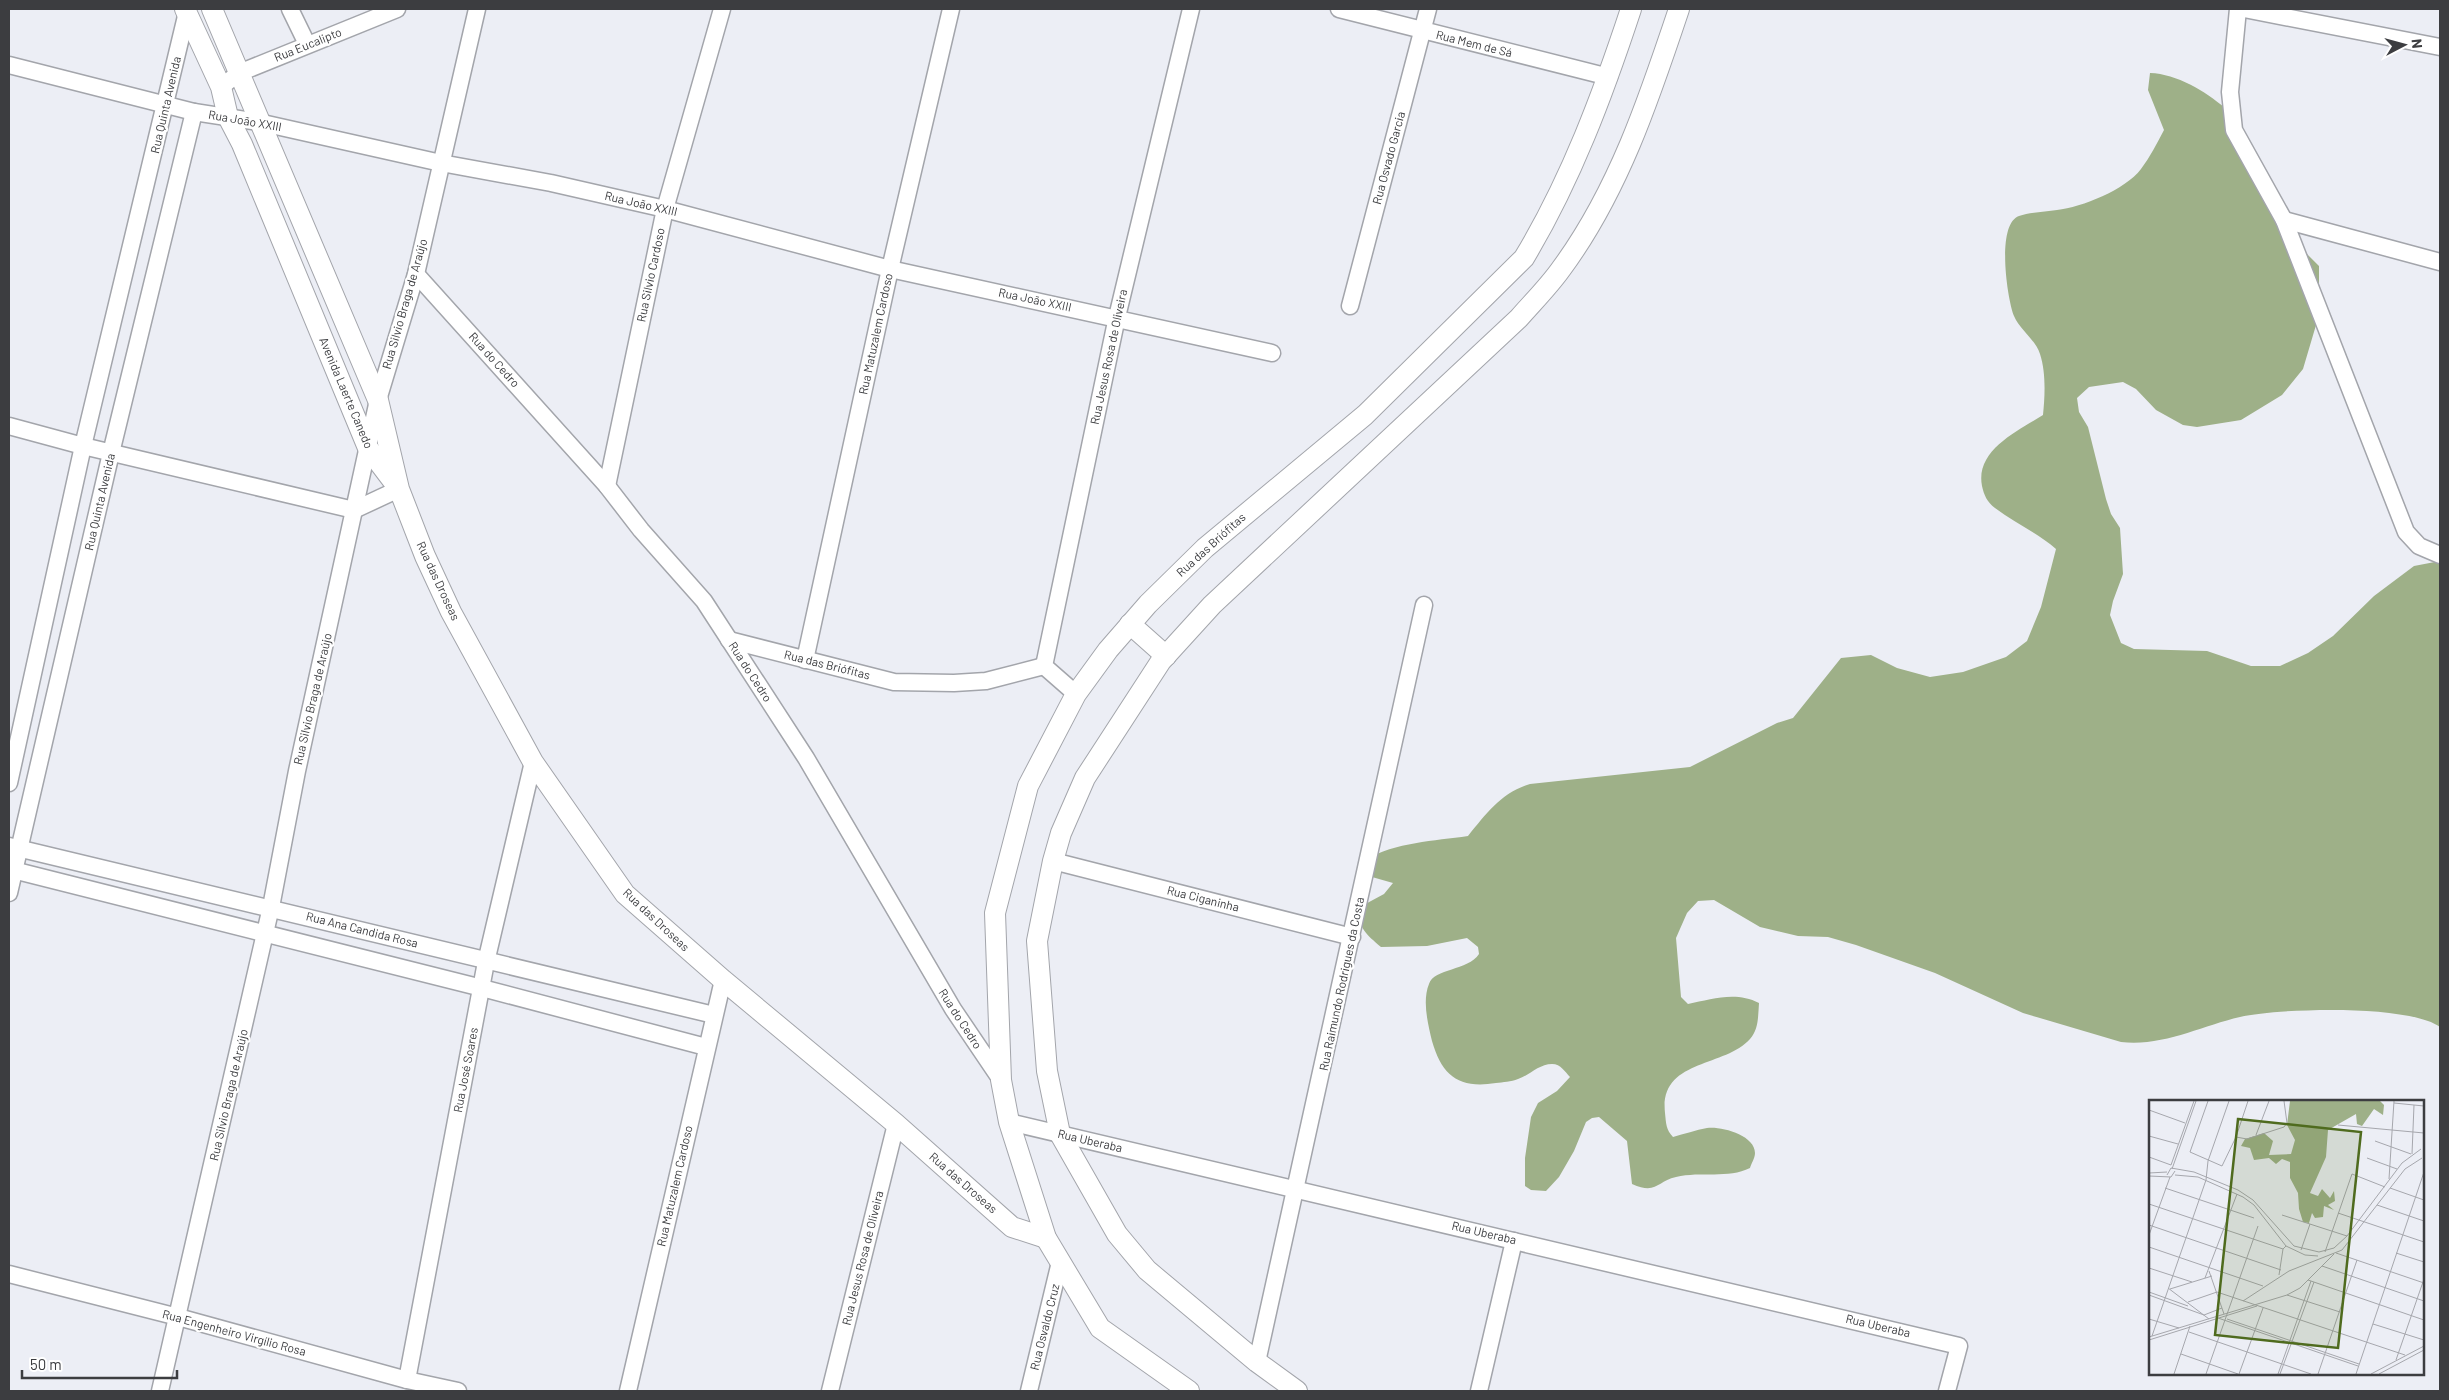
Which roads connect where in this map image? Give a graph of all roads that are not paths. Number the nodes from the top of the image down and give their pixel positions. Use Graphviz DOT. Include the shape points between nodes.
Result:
graph roads {
  1 [pos="212,9"];
  2 [pos="290,9"];
  3 [pos="397,9"];
  4 [pos="477,9"];
  5 [pos="722,9"];
  6 [pos="951,9"];
  7 [pos="1191,9"];
  8 [pos="1339,9"];
  9 [pos="1428,9"];
  10 [pos="1631,9"];
  11 [pos="1679,9"];
  12 [pos="2238,9"];
  13 [pos="2244,9"];
  14 [pos="186,10"];
  15 [pos="1423,31"];
  16 [pos="307,44"];
  17 [pos="2440,47"];
  18 [pos="9,65"];
  19 [pos="239,74"];
  20 [pos="1609,77"];
  21 [pos="221,87"];
  22 [pos="166,106"];
  23 [pos="194,112"];
  24 [pos="228,117"];
  25 [pos="258,122"];
  26 [pos="441,162"];
  27 [pos="665,209"];
  28 [pos="2284,220"];
  29 [pos="2440,262"];
  30 [pos="890,269"];
  31 [pos="416,274"];
  32 [pos="1350,306"];
  33 [pos="1117,317"];
  34 [pos="1272,353"];
  35 [pos="378,400"];
  36 [pos="9,426"];
  37 [pos="83,446"];
  38 [pos="368,448"];
  39 [pos="111,453"];
  40 [pos="607,486"];
  41 [pos="399,489"];
  42 [pos="354,510"];
  43 [pos="2440,555"];
  44 [pos="1424,605"];
  45 [pos="1130,624"];
  46 [pos="729,640"];
  47 [pos="1166,656"];
  48 [pos="805,660"];
  49 [pos="1044,666"];
  50 [pos="1076,694"];
  51 [pos="533,762"];
  52 [pos="9,783"];
  53 [pos="14,847"];
  54 [pos="1053,861"];
  55 [pos="12,869"];
  56 [pos="9,893"];
  57 [pos="271,907"];
  58 [pos="265,935"];
  59 [pos="1352,937"];
  60 [pos="486,962"];
  61 [pos="723,980"];
  62 [pos="482,988"];
  63 [pos="714,1015"];
  64 [pos="706,1047"];
  65 [pos="1001,1080"];
  66 [pos="1009,1122"];
  67 [pos="896,1124"];
  68 [pos="1060,1134"];
  69 [pos="1297,1189"];
  70 [pos="1046,1238"];
  71 [pos="1514,1241"];
  72 [pos="1060,1262"];
  73 [pos="9,1274"];
  74 [pos="178,1317"];
  75 [pos="1257,1362"];
  76 [pos="407,1380"];
  77 [pos="160,1391"];
  78 [pos="458,1391"];
  79 [pos="628,1391"];
  80 [pos="830,1391"];
  81 [pos="1029,1391"];
  82 [pos="1189,1391"];
  83 [pos="1297,1391"];
  84 [pos="1479,1391"];
  85 [pos="1947,1391"];
  1 -- 19 [label="street, Avenida Laerte Canedo"];
  2 -- 16 [label="street"];
  3 -- 16 [label="street, Rua Eucalipto"];
  4 -- 26 [label="street, Rua Silvio Braga de Araújo"];
  5 -- 27 [label="street, Rua Silvio Cardoso"];
  6 -- 30 [label="street, Rua Matuzalem Cardoso"];
  7 -- 33 [label="street, Rua Jesus Rosa de Oliveira"];
  8 -- 15 [label="street, Rua Mem de Sá"];
  9 -- 15 [label="street, Rua Osvado Garcia"];
  10 -- 20 [label="street, Rua das Briófitas"];
  11 -- 47 [label="street" via="1652,88 1609,191 1561,270 1519,318 1212,604"];
  12 -- 28 [label="street" via="2230,92 2234,130"];
  13 -- 17 [label="street"];
  14 -- 21 [label="street, Avenida Laerte Canedo"];
  14 -- 22 [label="street, Rua Quinta Avenida"];
  15 -- 20 [label="street, Rua Mem de Sá"];
  15 -- 32 [label="street, Rua Osvado Garcia"];
  16 -- 19 [label="street, Rua Eucalipto"];
  18 -- 22 [label="street, Rua João XXIII"];
  19 -- 21 [label="street, Rua Eucalipto"];
  19 -- 25 [label="street, Avenida Laerte Canedo"];
  20 -- 45 [label="street, Rua das Briófitas" via="1554,202 1524,258 1365,415 1204,548"];
  21 -- 24 [label="street, Avenida Laerte Canedo"];
  22 -- 23 [label="street, Rua João XXIII"];
  22 -- 37 [label="street, Rua Quinta Avenida"];
  23 -- 24 [label="street, Rua João XXIII"];
  23 -- 39 [label="street, Rua Quinta Avenida"];
  24 -- 25 [label="street, Rua João XXIII"];
  24 -- 38 [label="street, Avenida Laerte Canedo"];
  25 -- 26 [label="street, Rua João XXIII"];
  25 -- 35 [label="street, Avenida Laerte Canedo"];
  26 -- 27 [label="street, Rua João XXIII"];
  26 -- 31 [label="street, Rua Silvio Braga de Araújo"];
  27 -- 30 [label="street, Rua João XXIII"];
  27 -- 40 [label="street, Rua Silvio Cardoso"];
  28 -- 29 [label="street"];
  28 -- 43 [label="street" via="2406,532 2419,546"];
  30 -- 33 [label="street, Rua João XXIII"];
  30 -- 48 [label="street, Rua Matuzalem Cardoso"];
  31 -- 35 [label="street, Rua Silvio Braga de Araújo"];
  31 -- 40 [label="street, Rua do Cedro"];
  33 -- 34 [label="street, Rua João XXIII"];
  33 -- 49 [label="street, Rua Jesus Rosa de Oliveira"];
  35 -- 38 [label="street, Rua Silvio Braga de Araújo"];
  35 -- 41 [label="street, Avenida Laerte Canedo"];
  36 -- 37 [label="street"];
  37 -- 39 [label="street"];
  37 -- 52 [label="street, Rua Quinta Avenida"];
  38 -- 41 [label="street, Avenida Laerte Canedo"];
  38 -- 42 [label="street, Rua Silvio Braga de Araújo"];
  39 -- 42 [label="street"];
  39 -- 53 [label="street, Rua Quinta Avenida"];
  40 -- 46 [label="street, Rua do Cedro" via="640,530 704,601"];
  41 -- 42 [label="street"];
  41 -- 51 [label="street, Rua das Droseas" via="451,612"];
  42 -- 57 [label="street, Rua Silvio Braga de Araújo"];
  44 -- 59 [label="street, Rua Raimundo Rodrigues da Costa"];
  45 -- 47 [label="street"];
  45 -- 50 [label="street, Rua das Briófitas"];
  46 -- 48 [label="street, Rua das Briófitas"];
  46 -- 65 [label="street, Rua do Cedro" via="806,758 953,1009"];
  47 -- 54 [label="street" via="1085,778 1061,833"];
  48 -- 49 [label="street, Rua das Briófitas" via="894,682 922,683 986,681"];
  49 -- 50 [label="street"];
  50 -- 65 [label="street, Rua das Briófitas" via="1028,786 995,913"];
  51 -- 60 [label="street, Rua José Soares"];
  51 -- 61 [label="street, Rua das Droseas" via="625,894"];
  53 -- 55 [label="street, Rua Quinta Avenida"];
  53 -- 57 [label="street, Rua Ana Candida Rosa"];
  54 -- 59 [label="street, Rua Ciganinha"];
  54 -- 68 [label="street" via="1037,941 1047,1071"];
  55 -- 56 [label="street, Rua Quinta Avenida"];
  55 -- 58 [label="street"];
  57 -- 58 [label="street, Rua Silvio Braga de Araújo"];
  57 -- 60 [label="street, Rua Ana Candida Rosa"];
  58 -- 62 [label="street"];
  58 -- 74 [label="street, Rua Silvio Braga de Araújo"];
  59 -- 69 [label="street, Rua Raimundo Rodrigues da Costa"];
  60 -- 62 [label="street, Rua José Soares"];
  60 -- 63 [label="street, Rua Ana Candida Rosa"];
  61 -- 63 [label="street, Rua Matuzalem Cardoso"];
  61 -- 67 [label="street, Rua das Droseas"];
  62 -- 64 [label="street"];
  62 -- 76 [label="street, Rua José Soares"];
  63 -- 64 [label="street, Rua Matuzalem Cardoso"];
  64 -- 79 [label="street, Rua Matuzalem Cardoso"];
  65 -- 66 [label="street, Rua do Cedro"];
  66 -- 68 [label="street, Rua Uberaba"];
  66 -- 70 [label="street, Rua do Cedro"];
  67 -- 70 [label="street, Rua das Droseas" via="1012,1226"];
  67 -- 80 [label="street, Rua Jesus Rosa de Oliveira"];
  68 -- 69 [label="street, Rua Uberaba"];
  68 -- 75 [label="street" via="1118,1234 1147,1270"];
  69 -- 71 [label="street, Rua Uberaba"];
  69 -- 75 [label="street, Rua Raimundo Rodrigues da Costa"];
  70 -- 72 [label="street, Rua do Cedro"];
  71 -- 84 [label="street"];
  71 -- 85 [label="street, Rua Uberaba" via="1959,1346"];
  72 -- 81 [label="street, Rua Osvaldo Cruz"];
  72 -- 82 [label="street, Rua do Cedro" via="1100,1328"];
  73 -- 74 [label="street, Rua Engenheiro Virgílio Rosa"];
  74 -- 76 [label="street, Rua Engenheiro Virgílio Rosa"];
  74 -- 77 [label="street, Rua Silvio Braga de Araújo"];
  75 -- 83 [label="street"];
  76 -- 78 [label="street, Rua Engenheiro Virgílio Rosa"];
}
